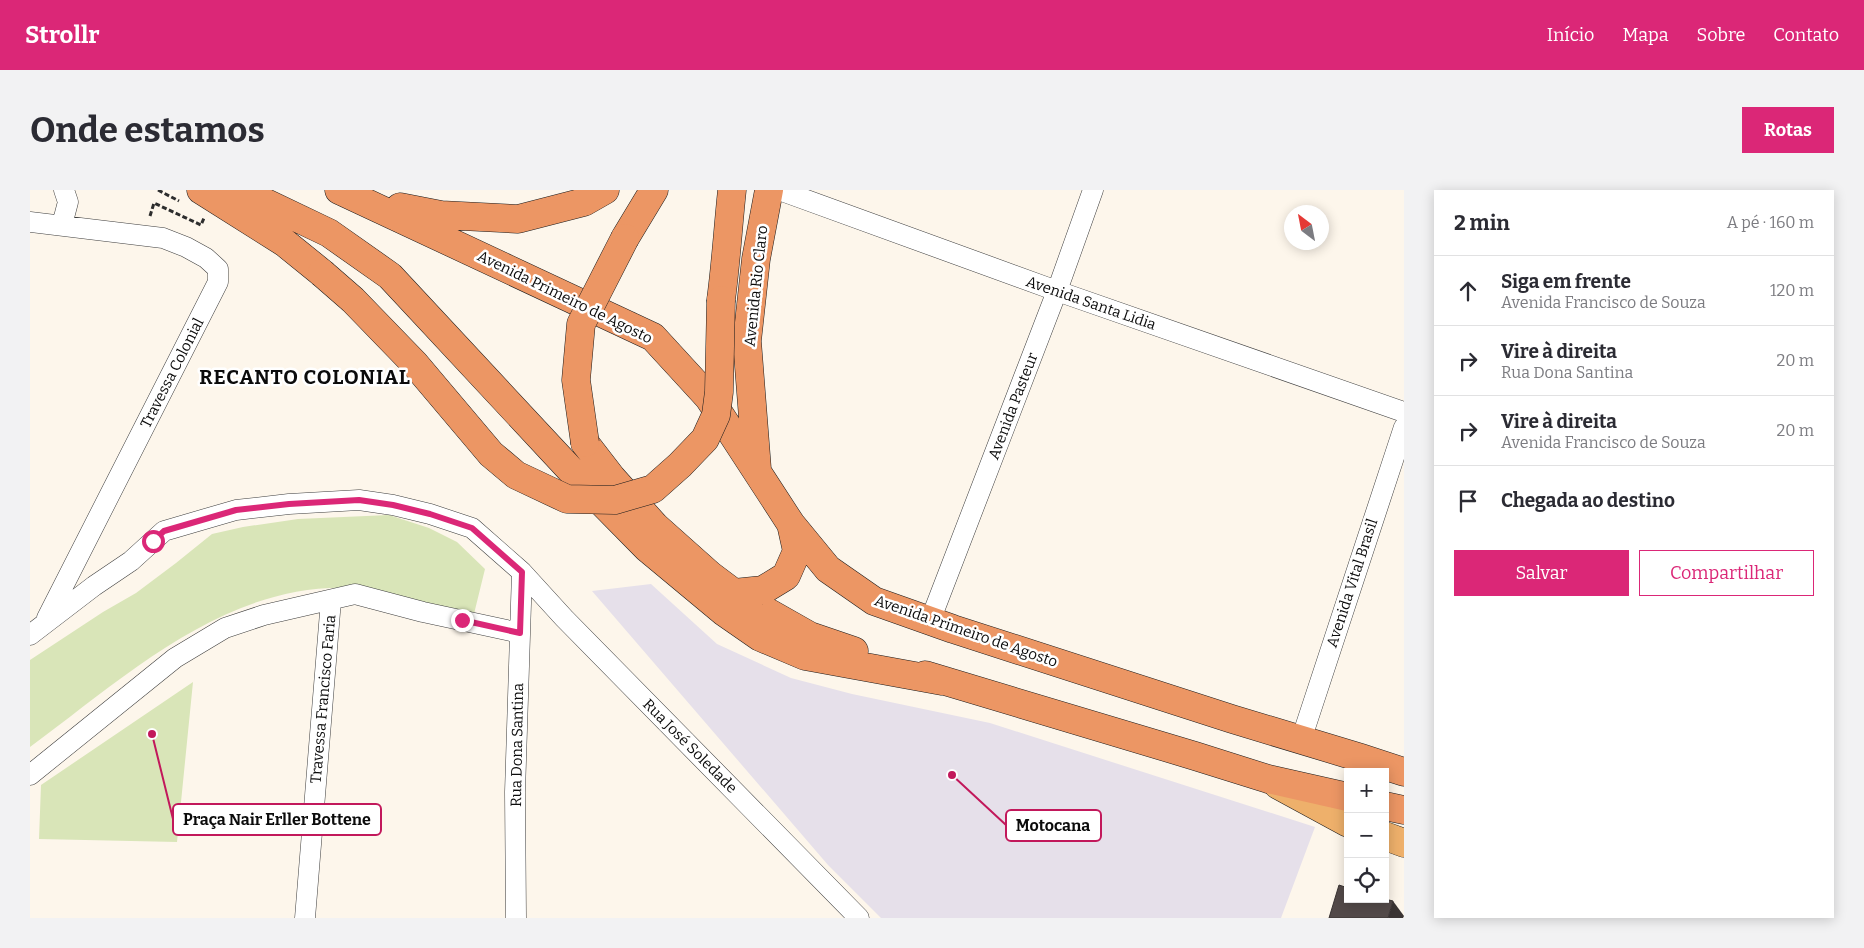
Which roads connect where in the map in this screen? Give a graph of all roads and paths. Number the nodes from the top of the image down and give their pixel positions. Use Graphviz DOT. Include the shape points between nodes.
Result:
graph roads {
  1 [pos="64,190"];
  2 [pos="158,190"];
  3 [pos="239,190"];
  4 [pos="605,190"];
  5 [pos="654,190"];
  6 [pos="732,190"];
  7 [pos="769,190"];
  8 [pos="779,190"];
  9 [pos="1093,190"];
  10 [pos="346,194"];
  11 [pos="196,202"];
  12 [pos="154,203"];
  13 [pos="30,222"];
  14 [pos="62,225"];
  15 [pos="1057,291"];
  16 [pos="1404,412"];
  17 [pos="1404,427"];
  18 [pos="758,473"];
  19 [pos="792,524"];
  20 [pos="522,572"];
  21 [pos="734,593"];
  22 [pos="331,600"];
  23 [pos="930,621"];
  24 [pos="38,629"];
  25 [pos="520,633"];
  26 [pos="942,681"];
  27 [pos="1301,740"];
  28 [pos="1404,772"];
  29 [pos="30,775"];
  30 [pos="1268,779"];
  31 [pos="1344,796"];
  32 [pos="1389,807"];
  33 [pos="1404,810"];
  34 [pos="1344,821"];
  35 [pos="1389,837"];
  36 [pos="1404,843"];
  37 [pos="305,918"];
  38 [pos="516,918"];
  39 [pos="859,918"];
  1 -- 14 [label="street" via="68,202"];
  2 -- 11 [label="path"];
  3 -- 26 [label="highway" via="329,233 390,276 647,548 724,612 760,637 805,656"];
  4 -- 10 [label="highway" via="584,202 518,218 441,215"];
  5 -- 21 [label="highway, bridge" via="625,238 581,324 576,380 585,442 655,526"];
  6 -- 11 [label="highway, bridge" via="721,300 716,415 704,440 653,489 615,500 566,499 516,476 492,454 415,364 322,272 285,243"];
  7 -- 18 [label="highway, Avenida Rio Claro" via="756,259 748,341"];
  8 -- 15 [label="street, Avenida Santa Lidia"];
  9 -- 15 [label="street, Avenida Pasteur"];
  10 -- 18 [label="highway, Avenida Primeiro de Agosto" via="653,337 709,398"];
  11 -- 12 [label="path" via="201,225"];
  13 -- 14 [label="street, Travessa Colonial"];
  14 -- 24 [label="street, Travessa Colonial" via="163,238 206,258 218,269 218,282"];
  15 -- 16 [label="street, Avenida Santa Lidia"];
  15 -- 23 [label="street, Avenida Pasteur"];
  17 -- 27 [label="street, Avenida Vital Brasil"];
  18 -- 19 [label="highway, Avenida Primeiro de Agosto"];
  19 -- 21 [label="highway" via="797,551 786,576 763,590"];
  19 -- 23 [label="highway, Avenida Primeiro de Agosto" via="828,569 874,601"];
  20 -- 24 [label="street, Rua José Soledade" via="472,528 393,505 359,500 236,510 164,531 131,561"];
  20 -- 25 [label="street, Rua Dona Santina"];
  20 -- 39 [label="street, Rua José Soledade"];
  21 -- 26 [label="highway" via="810,636"];
  22 -- 25 [label="street" via="354,594"];
  22 -- 29 [label="street" via="264,615 225,628 175,658"];
  22 -- 37 [label="street, Travessa Francisco Faria"];
  23 -- 27 [label="highway, Avenida Primeiro de Agosto"];
  25 -- 38 [label="street, Rua Dona Santina" via="515,792"];
  26 -- 30 [label="highway"];
  27 -- 28 [label="highway, Avenida Primeiro de Agosto"];
  30 -- 31 [label="highway"];
  30 -- 34 [label="main road"];
  32 -- 33 [label="highway"];
  35 -- 36 [label="main road"];
}
